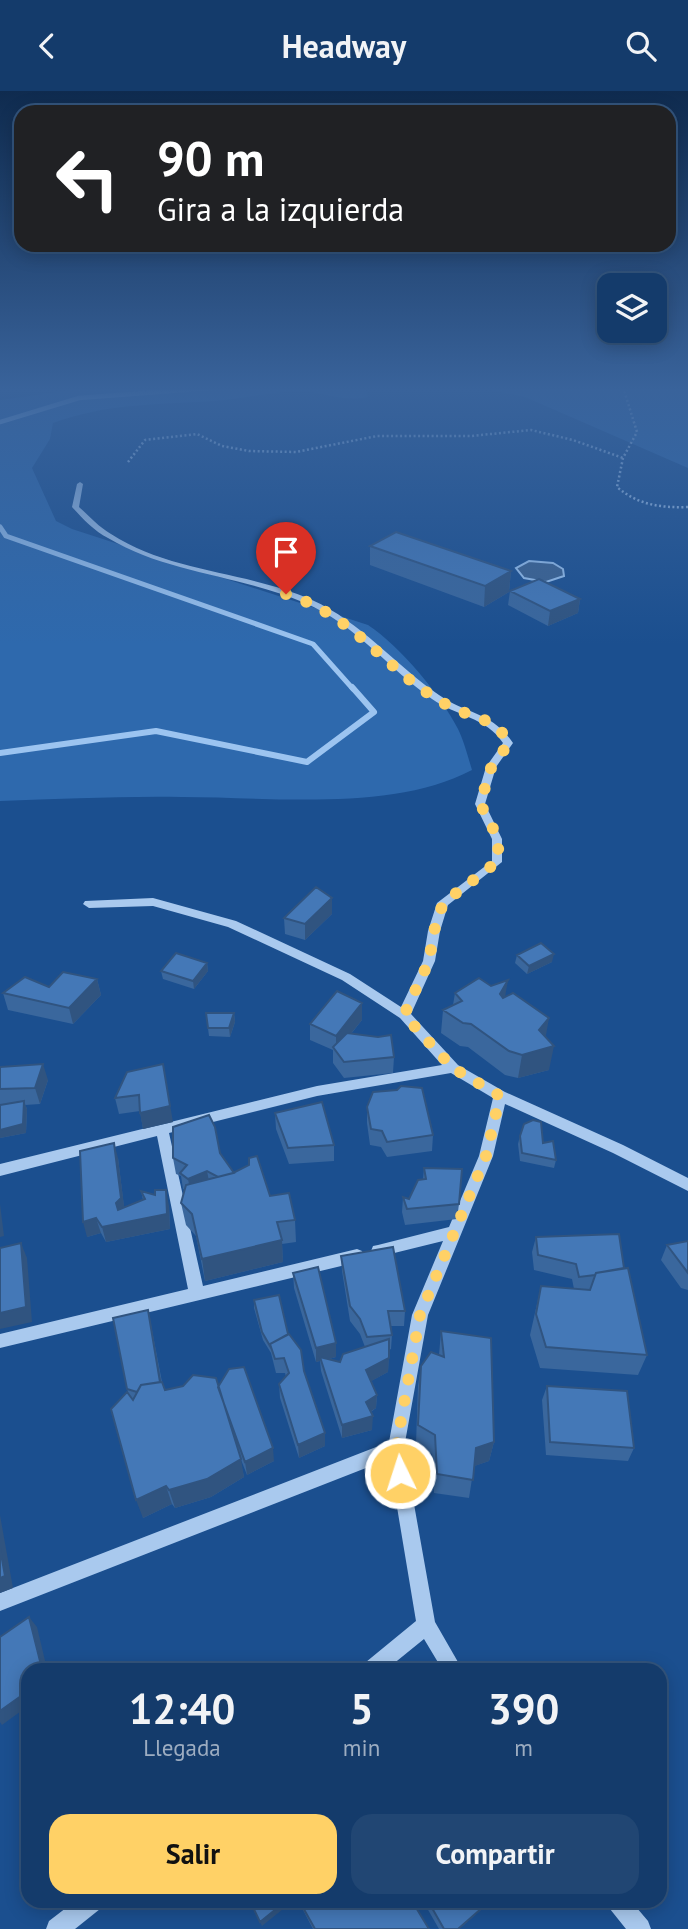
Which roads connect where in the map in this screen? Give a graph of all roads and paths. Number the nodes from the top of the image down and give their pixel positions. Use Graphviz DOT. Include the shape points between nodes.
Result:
graph roads {
  1 [pos="620,473"];
  2 [pos="80,484"];
  3 [pos="688,507"];
  4 [pos="89,904"];
  5 [pos="404,1015"];
  6 [pos="453,1068"];
  7 [pos="500,1096"];
  8 [pos="162,1130"];
  9 [pos="0,1170"];
  10 [pos="688,1185"];
  11 [pos="456,1232"];
  12 [pos="197,1294"];
  13 [pos="0,1341"];
  14 [pos="396,1448"];
  15 [pos="0,1602"];
  16 [pos="426,1625"];
  17 [pos="380,1663"];
  18 [pos="449,1663"];
  19 [pos="83,1908"];
  20 [pos="624,1908"];
  21 [pos="57,1929"];
  22 [pos="640,1929"];
  1 -- 3 [label="path" via="617,487 630,499 660,508"];
  2 -- 5 [label="street" via="75,507 110,537 161,560 306,601 355,630 410,680 441,701 501,728 509,743 491,768 480,804 497,836 497,862 443,903 429,961"];
  4 -- 5 [label="street" via="153,902 232,924 346,977"];
  5 -- 6 [label="street"];
  6 -- 7 [label="street"];
  6 -- 8 [label="street" via="317,1091"];
  7 -- 10 [label="street"];
  7 -- 11 [label="street" via="486,1156"];
  8 -- 9 [label="street"];
  8 -- 12 [label="street"];
  11 -- 12 [label="street"];
  11 -- 14 [label="street" via="420,1315"];
  12 -- 13 [label="street"];
  14 -- 15 [label="street"];
  14 -- 16 [label="street"];
  16 -- 17 [label="street"];
  16 -- 18 [label="street"];
  19 -- 21 [label="street"];
  20 -- 22 [label="street"];
}
